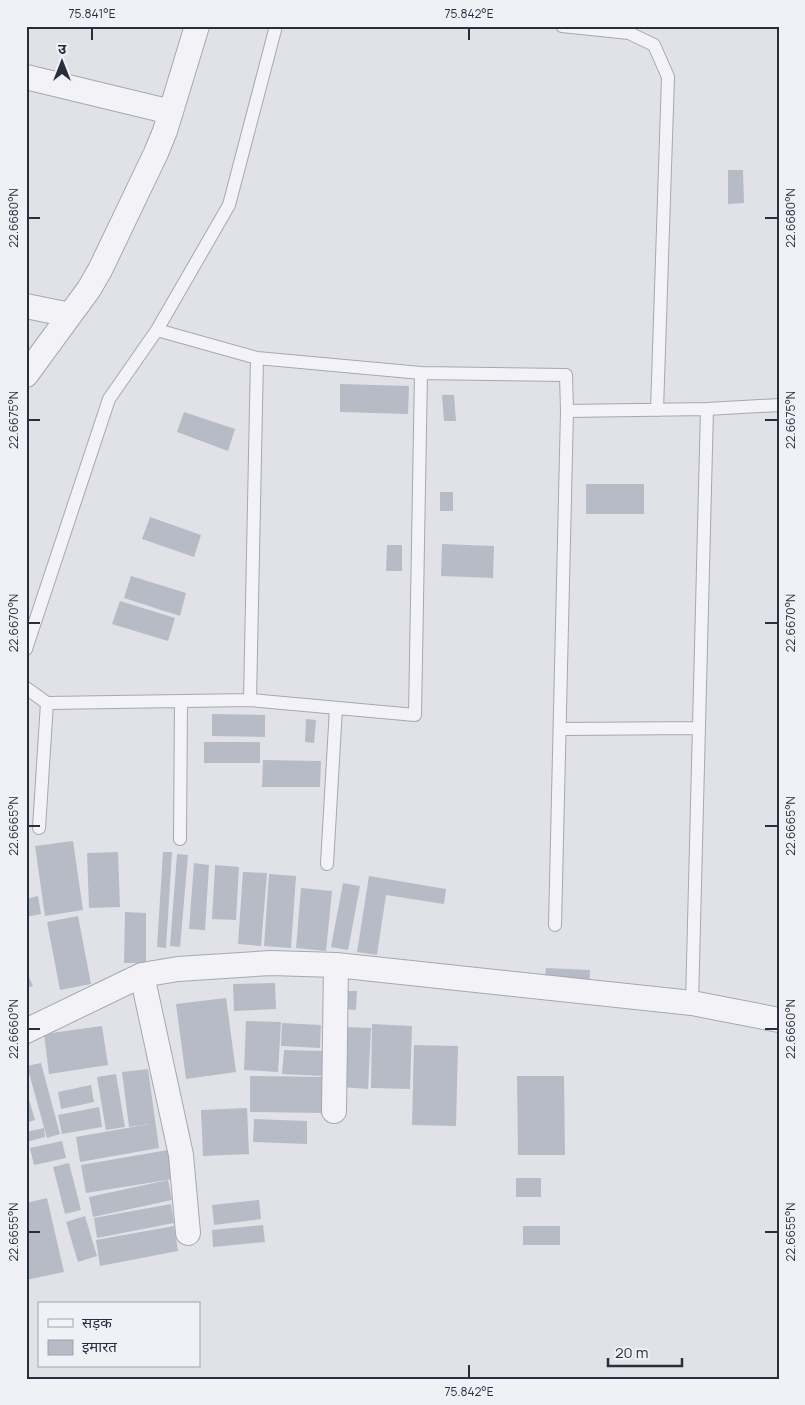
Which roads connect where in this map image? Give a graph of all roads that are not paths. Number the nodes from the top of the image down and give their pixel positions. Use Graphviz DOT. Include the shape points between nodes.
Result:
graph roads {
  1 [pos="197,26"];
  2 [pos="276,26"];
  3 [pos="562,26"];
  4 [pos="26,77"];
  5 [pos="170,112"];
  6 [pos="26,306"];
  7 [pos="70,315"];
  8 [pos="157,330"];
  9 [pos="257,358"];
  10 [pos="421,373"];
  11 [pos="26,376"];
  12 [pos="779,405"];
  13 [pos="707,409"];
  14 [pos="657,410"];
  15 [pos="567,411"];
  16 [pos="26,650"];
  17 [pos="26,688"];
  18 [pos="250,700"];
  19 [pos="181,701"];
  20 [pos="47,703"];
  21 [pos="336,708"];
  22 [pos="699,728"];
  23 [pos="560,729"];
  24 [pos="40,828"];
  25 [pos="180,839"];
  26 [pos="327,864"];
  27 [pos="555,925"];
  28 [pos="336,965"];
  29 [pos="142,975"];
  30 [pos="692,1002"];
  31 [pos="779,1020"];
  32 [pos="26,1031"];
  33 [pos="334,1111"];
  34 [pos="188,1233"];
  1 -- 5 [label="street"];
  2 -- 8 [label="lane" via="228,205"];
  3 -- 14 [label="lane" via="629,33 654,45 668,77"];
  4 -- 5 [label="street"];
  5 -- 7 [label="street" via="156,153 100,270"];
  6 -- 7 [label="street"];
  7 -- 11 [label="street"];
  8 -- 9 [label="lane"];
  8 -- 16 [label="lane" via="109,399"];
  9 -- 10 [label="lane"];
  9 -- 18 [label="lane"];
  10 -- 15 [label="lane" via="566,375"];
  10 -- 21 [label="lane" via="415,715"];
  12 -- 13 [label="lane"];
  13 -- 14 [label="lane"];
  13 -- 22 [label="lane"];
  14 -- 15 [label="lane"];
  15 -- 23 [label="lane"];
  17 -- 20 [label="lane"];
  18 -- 19 [label="lane"];
  18 -- 21 [label="lane"];
  19 -- 20 [label="lane"];
  19 -- 25 [label="lane"];
  20 -- 24 [label="lane"];
  21 -- 26 [label="lane"];
  22 -- 23 [label="lane"];
  22 -- 30 [label="lane"];
  23 -- 27 [label="lane"];
  28 -- 29 [label="street" via="271,963 178,969"];
  28 -- 30 [label="street"];
  28 -- 33 [label="street"];
  29 -- 32 [label="street"];
  29 -- 34 [label="street" via="181,1155"];
  30 -- 31 [label="street"];
}
